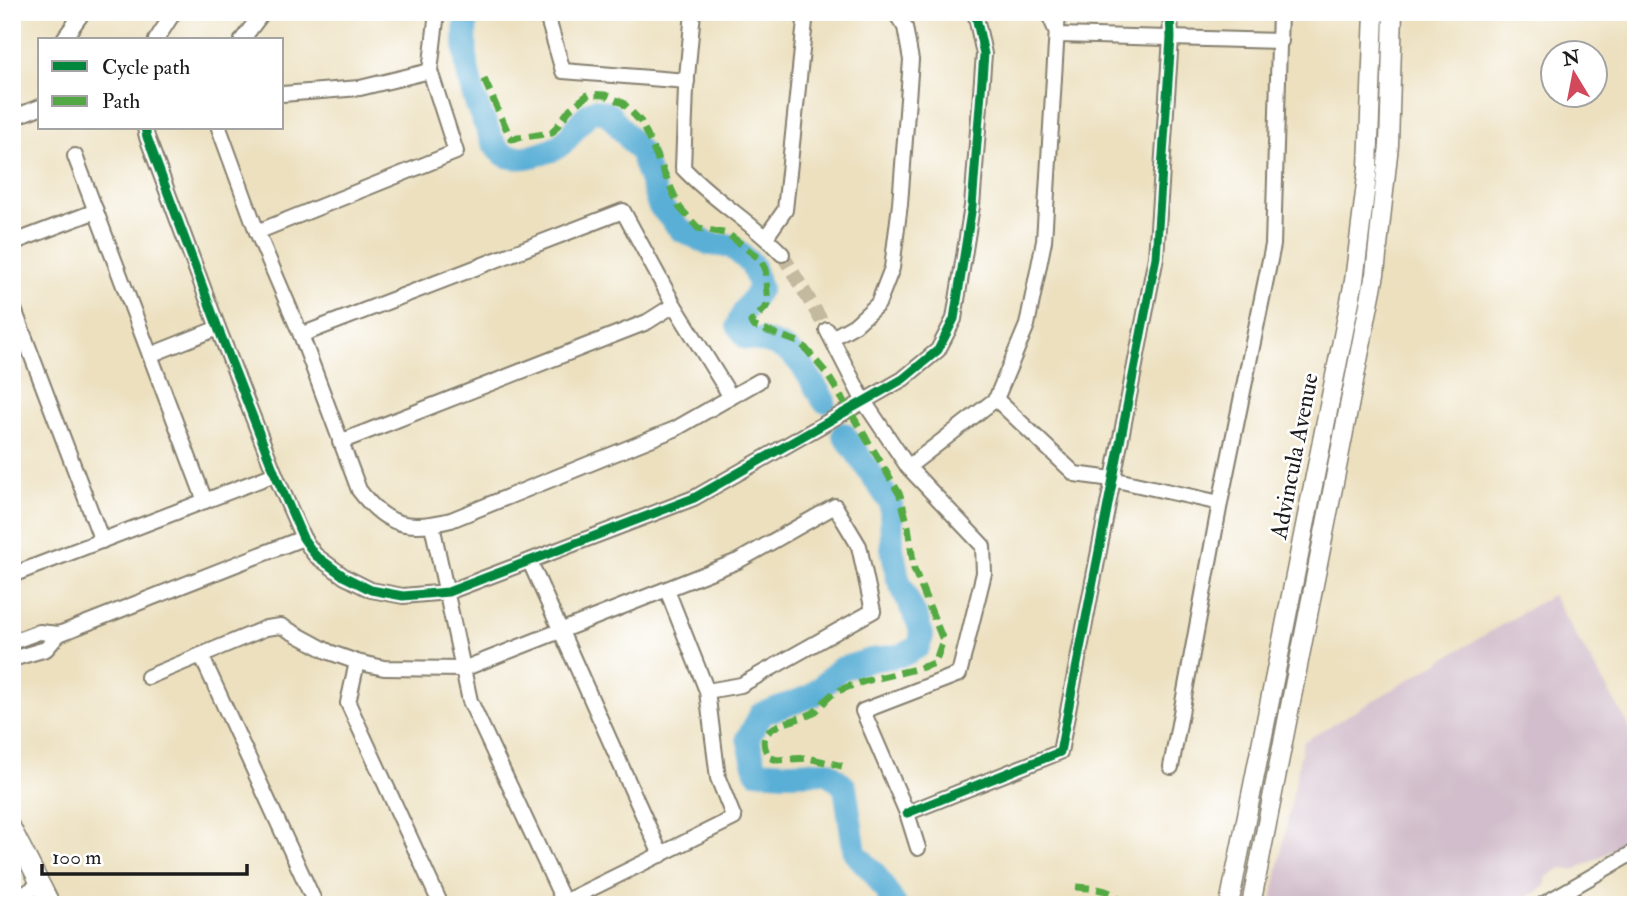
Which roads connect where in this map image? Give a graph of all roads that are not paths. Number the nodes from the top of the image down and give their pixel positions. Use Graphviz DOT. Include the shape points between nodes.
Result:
graph roads {
  1 [pos="83,12"];
  2 [pos="174,12"];
  3 [pos="263,12"];
  4 [pos="436,12"];
  5 [pos="546,12"];
  6 [pos="693,12"];
  7 [pos="806,12"];
  8 [pos="895,12"];
  9 [pos="975,12"];
  10 [pos="1048,12"];
  11 [pos="1058,12"];
  12 [pos="1170,12"];
  13 [pos="1280,12"];
  14 [pos="1374,12"];
  15 [pos="1393,12"];
  16 [pos="1058,35"];
  17 [pos="64,38"];
  18 [pos="157,38"];
  19 [pos="244,38"];
  20 [pos="1171,38"];
  21 [pos="1280,41"];
  22 [pos="430,71"];
  23 [pos="687,81"];
  24 [pos="284,94"];
  25 [pos="38,108"];
  26 [pos="12,118"];
  27 [pos="145,130"];
  28 [pos="220,130"];
  29 [pos="75,156"];
  30 [pos="96,211"];
  31 [pos="257,232"];
  32 [pos="766,237"];
  33 [pos="12,243"];
  34 [pos="782,254"];
  35 [pos="12,304"];
  36 [pos="674,305"];
  37 [pos="218,328"];
  38 [pos="300,335"];
  39 [pos="150,355"];
  40 [pos="759,381"];
  41 [pos="731,397"];
  42 [pos="996,399"];
  43 [pos="863,400"];
  44 [pos="340,442"];
  45 [pos="908,467"];
  46 [pos="275,474"];
  47 [pos="1112,479"];
  48 [pos="205,501"];
  49 [pos="1220,503"];
  50 [pos="432,525"];
  51 [pos="303,538"];
  52 [pos="102,541"];
  53 [pos="530,562"];
  54 [pos="12,575"];
  55 [pos="667,590"];
  56 [pos="448,592"];
  57 [pos="561,632"];
  58 [pos="59,634"];
  59 [pos="12,642"];
  60 [pos="201,655"];
  61 [pos="12,659"];
  62 [pos="357,663"];
  63 [pos="463,668"];
  64 [pos="148,677"];
  65 [pos="707,691"];
  66 [pos="1266,723"];
  67 [pos="1286,726"];
  68 [pos="1171,767"];
  69 [pos="907,813"];
  70 [pos="12,829"];
  71 [pos="918,848"];
  72 [pos="1636,851"];
  73 [pos="661,855"];
  74 [pos="40,884"];
  75 [pos="12,902"];
  76 [pos="561,903"];
  77 [pos="49,904"];
  78 [pos="316,905"];
  79 [pos="441,905"];
  80 [pos="1229,905"];
  81 [pos="1251,905"];
  82 [pos="1542,905"];
  1 -- 17 [label="street"];
  2 -- 18 [label="street"];
  3 -- 19 [label="street"];
  4 -- 22 [label="street"];
  5 -- 23 [label="street" via="564,71"];
  6 -- 23 [label="street"];
  7 -- 32 [label="street" via="785,210"];
  8 -- 43 [label="street" via="905,27 911,60 892,268 878,304 855,325 829,334"];
  9 -- 43 [label="street" via="984,54 972,206 954,319 938,349 903,379"];
  10 -- 16 [label="street"];
  11 -- 16 [label="street"];
  12 -- 20 [label="street"];
  13 -- 21 [label="street"];
  14 -- 66 [label="main road, Advincula Avenue" via="1368,168 1358,254"];
  15 -- 67 [label="main road, Advincula Avenue" via="1389,145 1380,237"];
  16 -- 20 [label="street"];
  16 -- 42 [label="street" via="1044,241 1027,325"];
  20 -- 21 [label="street"];
  20 -- 47 [label="street" via="1156,257"];
  21 -- 49 [label="street" via="1273,245"];
  22 -- 24 [label="street" via="360,88"];
  22 -- 31 [label="street" via="456,152"];
  23 -- 32 [label="street" via="683,168 699,186"];
  25 -- 26 [label="street"];
  27 -- 37 [label="street"];
  28 -- 31 [label="street"];
  29 -- 30 [label="street"];
  30 -- 33 [label="street"];
  30 -- 39 [label="street"];
  31 -- 38 [label="street"];
  32 -- 34 [label="street"];
  35 -- 52 [label="street"];
  36 -- 38 [label="street" via="624,211"];
  36 -- 41 [label="street"];
  36 -- 44 [label="street" via="647,322"];
  37 -- 39 [label="street"];
  37 -- 46 [label="street"];
  38 -- 44 [label="street"];
  39 -- 48 [label="street"];
  40 -- 41 [label="street"];
  41 -- 50 [label="street" via="675,429"];
  42 -- 45 [label="street"];
  42 -- 47 [label="street" via="1075,474"];
  43 -- 45 [label="street"];
  43 -- 53 [label="street" via="694,498"];
  44 -- 50 [label="street" via="359,490 373,509 411,526"];
  45 -- 69 [label="street" via="983,546 984,573 959,674 863,711"];
  46 -- 48 [label="street"];
  46 -- 51 [label="street"];
  47 -- 49 [label="street"];
  47 -- 69 [label="street" via="1060,752"];
  48 -- 52 [label="street"];
  49 -- 68 [label="street"];
  50 -- 56 [label="street"];
  51 -- 56 [label="street" via="315,555 371,590 403,596"];
  51 -- 58 [label="street"];
  52 -- 54 [label="street"];
  53 -- 56 [label="street"];
  53 -- 57 [label="street"];
  55 -- 57 [label="street"];
  55 -- 65 [label="street"];
  55 -- 65 [label="street" via="738,561 835,506 859,546 873,611 741,685"];
  56 -- 63 [label="street"];
  57 -- 63 [label="street"];
  57 -- 73 [label="street"];
  58 -- 59 [label="street" via="39,632"];
  58 -- 61 [label="street" via="46,649"];
  60 -- 62 [label="street" via="281,626"];
  60 -- 64 [label="street"];
  60 -- 78 [label="street"];
  62 -- 63 [label="street" via="384,668"];
  62 -- 79 [label="street" via="348,703"];
  63 -- 76 [label="street" via="470,701"];
  65 -- 73 [label="street" via="718,778 734,818"];
  66 -- 67 [label="main road"];
  66 -- 80 [label="main road, Advincula Avenue"];
  67 -- 81 [label="main road, Advincula Avenue"];
  69 -- 71 [label="street"];
  70 -- 74 [label="main road"];
  72 -- 82 [label="street"];
  73 -- 76 [label="street"];
  74 -- 75 [label="street"];
  74 -- 77 [label="main road"];
}
